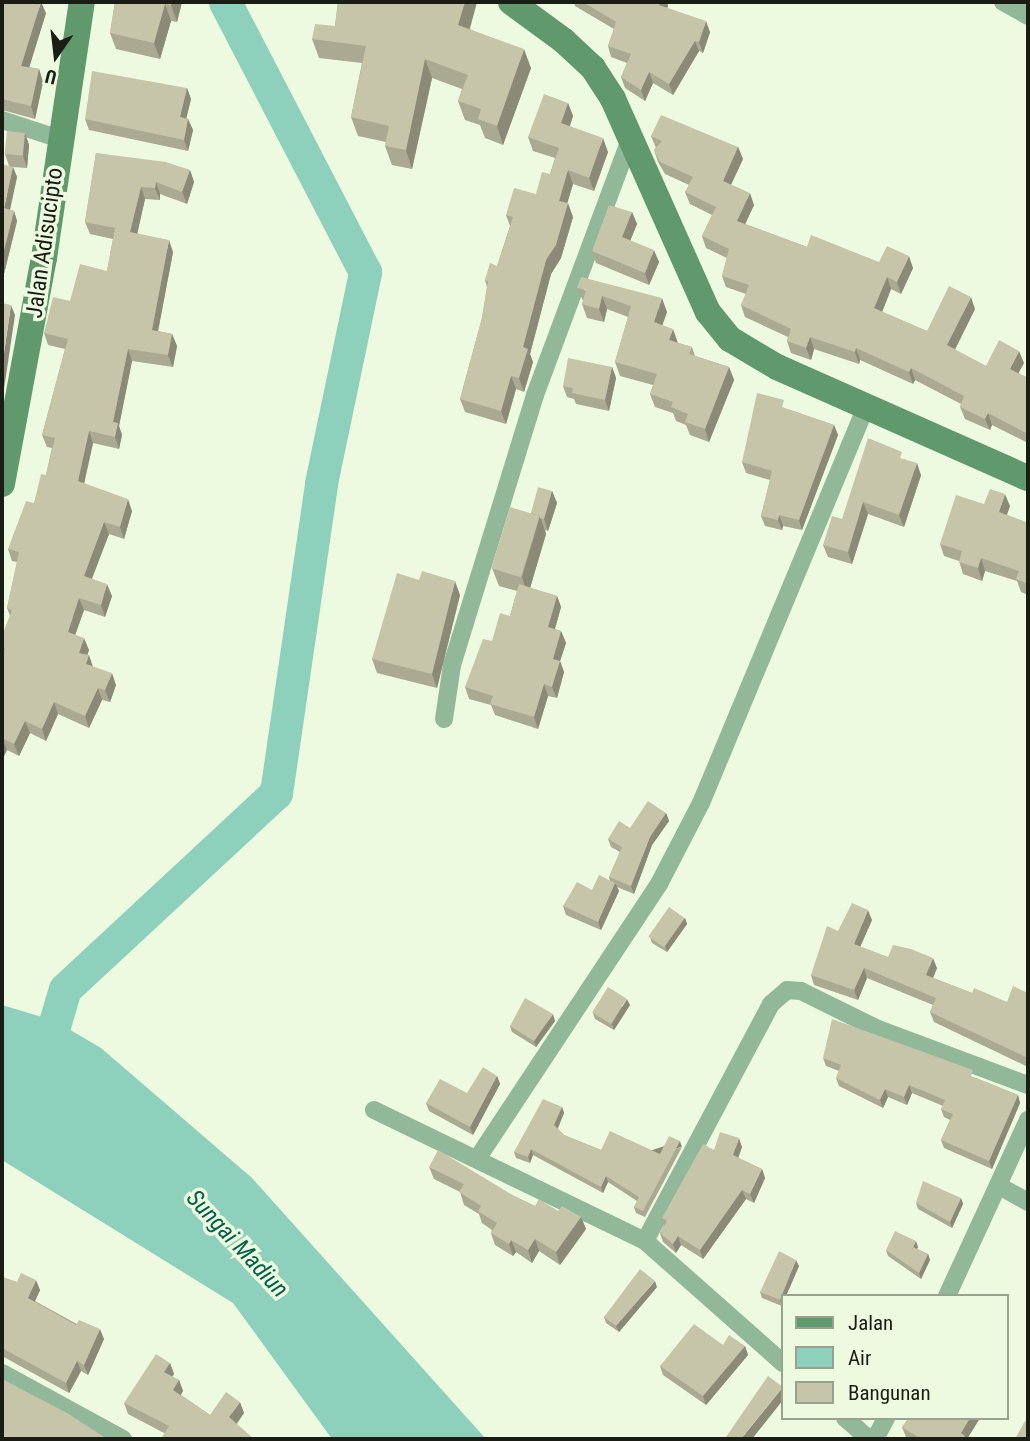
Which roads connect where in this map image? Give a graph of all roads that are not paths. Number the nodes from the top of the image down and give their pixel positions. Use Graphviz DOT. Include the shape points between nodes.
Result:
graph roads {
  1 [pos="82,2"];
  2 [pos="511,2"];
  3 [pos="1003,2"];
  4 [pos="1028,16"];
  5 [pos="2,120"];
  6 [pos="632,134"];
  7 [pos="60,139"];
  8 [pos="867,405"];
  9 [pos="1028,478"];
  10 [pos="2,484"];
  11 [pos="444,719"];
  12 [pos="1028,1085"];
  13 [pos="374,1110"];
  14 [pos="1028,1121"];
  15 [pos="477,1159"];
  16 [pos="1001,1187"];
  17 [pos="1028,1202"];
  18 [pos="645,1241"];
  19 [pos="948,1294"];
  20 [pos="782,1362"];
  21 [pos="2,1373"];
  22 [pos="847,1420"];
  23 [pos="885,1420"];
  24 [pos="123,1439"];
  25 [pos="869,1439"];
  26 [pos="876,1439"];
  1 -- 7 [label="main road, Jalan Adisucipto"];
  2 -- 6 [label="main road" via="593,68"];
  3 -- 4 [label="street"];
  5 -- 7 [label="street"];
  6 -- 8 [label="main road" via="708,313 730,339 777,367"];
  6 -- 11 [label="street" via="536,394 452,665"];
  7 -- 10 [label="main road, Jalan Adisucipto" via="44,258"];
  8 -- 9 [label="main road"];
  8 -- 15 [label="street" via="701,803 659,884"];
  12 -- 18 [label="street" via="878,1029 801,991 787,990 771,1004"];
  13 -- 15 [label="street"];
  14 -- 16 [label="street"];
  15 -- 18 [label="street"];
  16 -- 17 [label="street"];
  16 -- 19 [label="street"];
  18 -- 20 [label="street"];
  21 -- 24 [label="street"];
  22 -- 25 [label="street"];
  23 -- 26 [label="street"];
}
